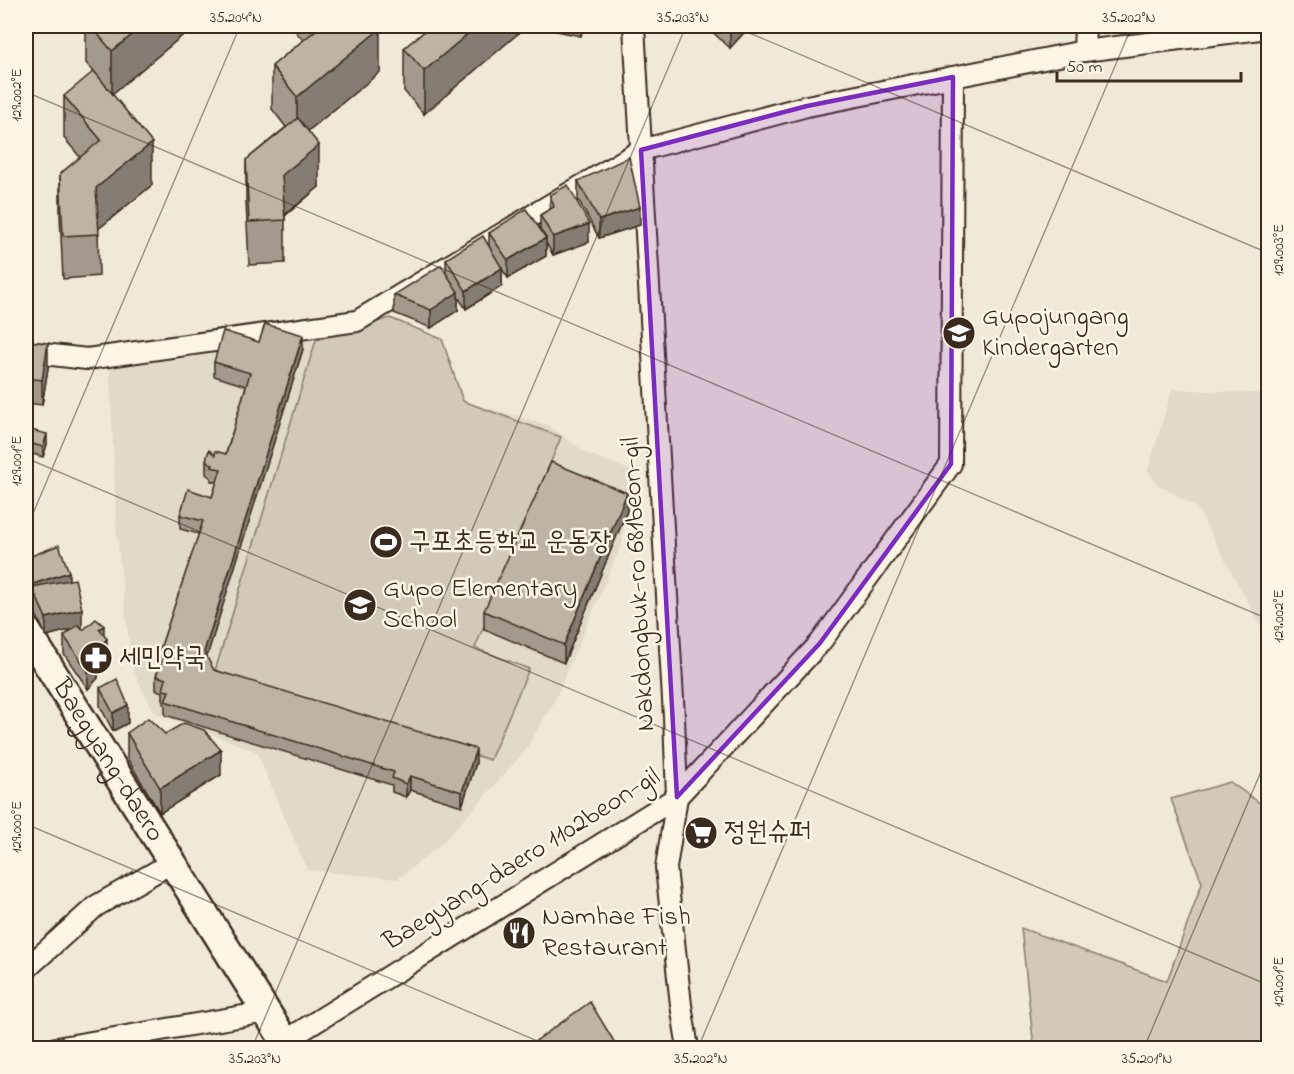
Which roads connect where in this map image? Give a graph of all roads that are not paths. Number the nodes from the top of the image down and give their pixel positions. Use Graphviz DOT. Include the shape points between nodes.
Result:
graph roads {
  1 [pos="634,26"];
  2 [pos="1085,26"];
  3 [pos="1269,28"];
  4 [pos="1084,51"];
  5 [pos="953,77"];
  6 [pos="641,150"];
  7 [pos="26,352"];
  8 [pos="26,630"];
  9 [pos="677,797"];
  10 [pos="173,862"];
  11 [pos="26,969"];
  12 [pos="267,1012"];
  13 [pos="287,1045"];
  14 [pos="56,1048"];
  15 [pos="688,1048"];
  1 -- 6 [label="street, Nakdongbuk-ro 681beon-gil"];
  2 -- 4 [label="street"];
  3 -- 4 [label="street"];
  4 -- 5 [label="street"];
  5 -- 6 [label="street" via="807,106"];
  5 -- 9 [label="street, Baegyang-daero 1102beon-gil" via="951,464 820,643"];
  6 -- 7 [label="street" via="357,321 87,359"];
  6 -- 9 [label="street, Nakdongbuk-ro 681beon-gil"];
  8 -- 10 [label="main road, Baegyang-daero"];
  9 -- 13 [label="street, Baegyang-daero 1102beon-gil"];
  9 -- 15 [label="street, Nakdongbuk-ro 681beon-gil" via="666,868"];
  10 -- 11 [label="street, Baegyang-daero" via="96,906"];
  10 -- 12 [label="main road, Baegyang-daero"];
  12 -- 13 [label="main road, Baegyang-daero"];
  12 -- 14 [label="street"];
}
